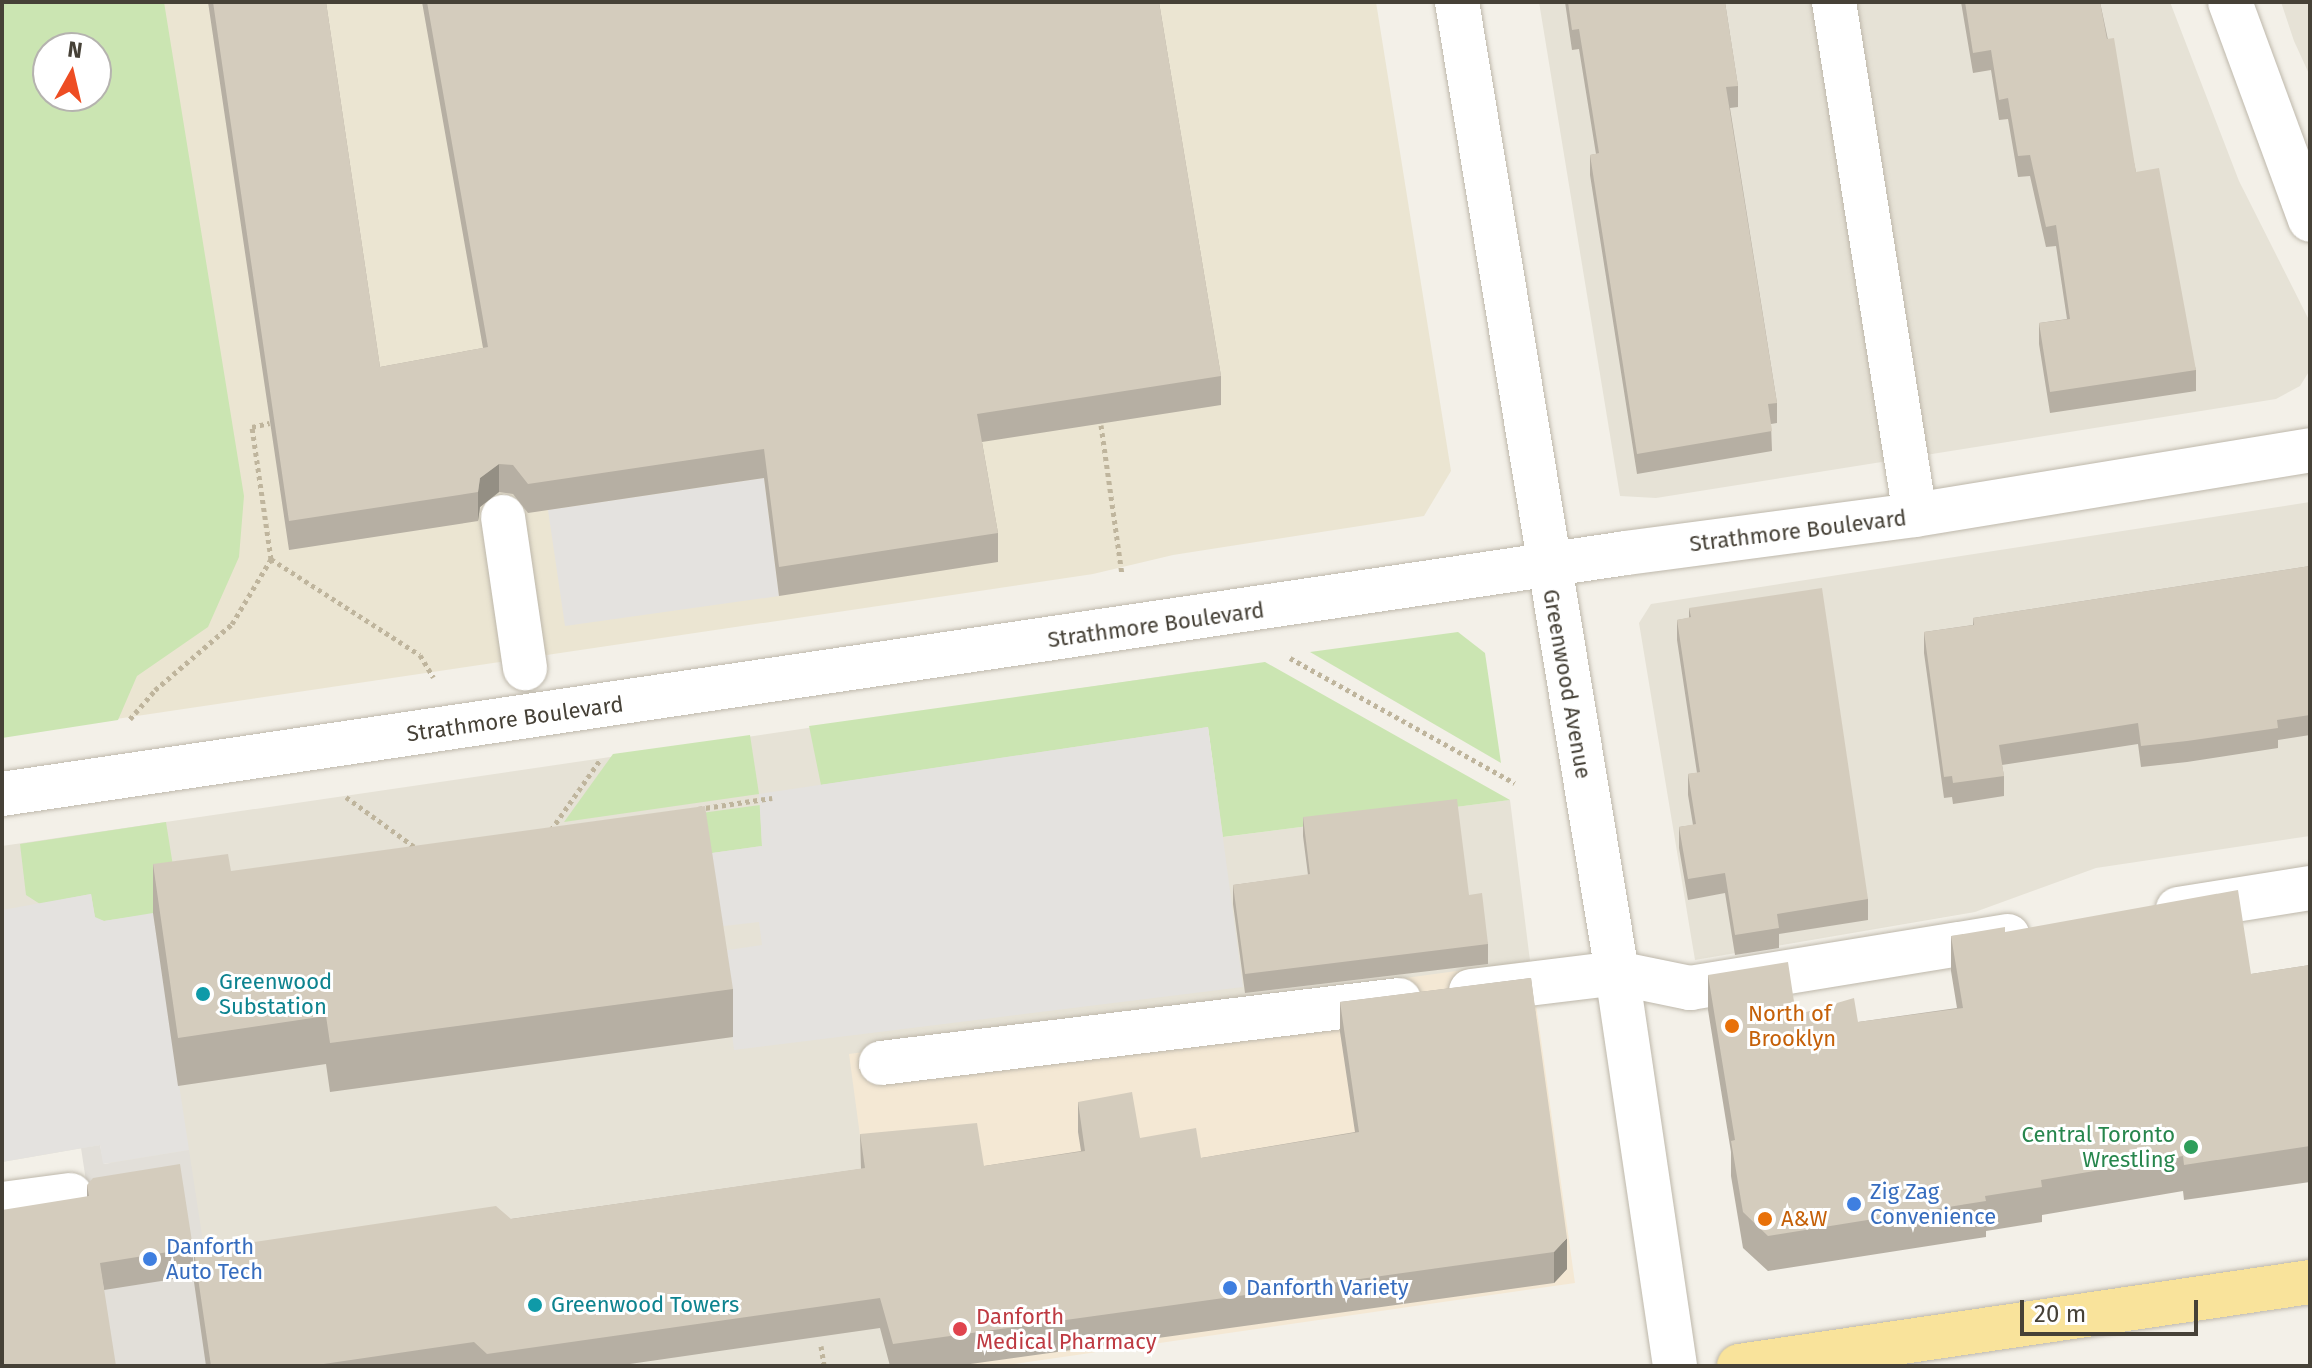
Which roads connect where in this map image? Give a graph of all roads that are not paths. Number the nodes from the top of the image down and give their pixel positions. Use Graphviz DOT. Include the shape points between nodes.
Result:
graph roads {
  1 [pos="1457,2"];
  2 [pos="1834,2"];
  3 [pos="2230,2"];
  4 [pos="2310,220"];
  5 [pos="2310,450"];
  6 [pos="1915,515"];
  7 [pos="503,517"];
  8 [pos="1547,568"];
  9 [pos="525,668"];
  10 [pos="2,794"];
  11 [pos="2310,888"];
  12 [pos="2139,915"];
  13 [pos="2046,930"];
  14 [pos="1617,973"];
  15 [pos="881,1063"];
  16 [pos="70,1195"];
  17 [pos="2,1204"];
  18 [pos="2310,1282"];
  19 [pos="1675,1366"];
  20 [pos="1739,1366"];
  1 -- 8 [label="street, Greenwood Avenue"];
  2 -- 6 [label="street"];
  3 -- 4 [label="street"];
  5 -- 6 [label="street, Strathmore Boulevard"];
  6 -- 8 [label="street, Strathmore Boulevard"];
  7 -- 9 [label="street"];
  8 -- 10 [label="street, Strathmore Boulevard"];
  8 -- 14 [label="street, Greenwood Avenue"];
  11 -- 12 [label="street"];
  13 -- 14 [label="street" via="1690,988"];
  14 -- 15 [label="street"];
  14 -- 19 [label="street, Greenwood Avenue"];
  16 -- 17 [label="street"];
  18 -- 20 [label="main road"];
}
